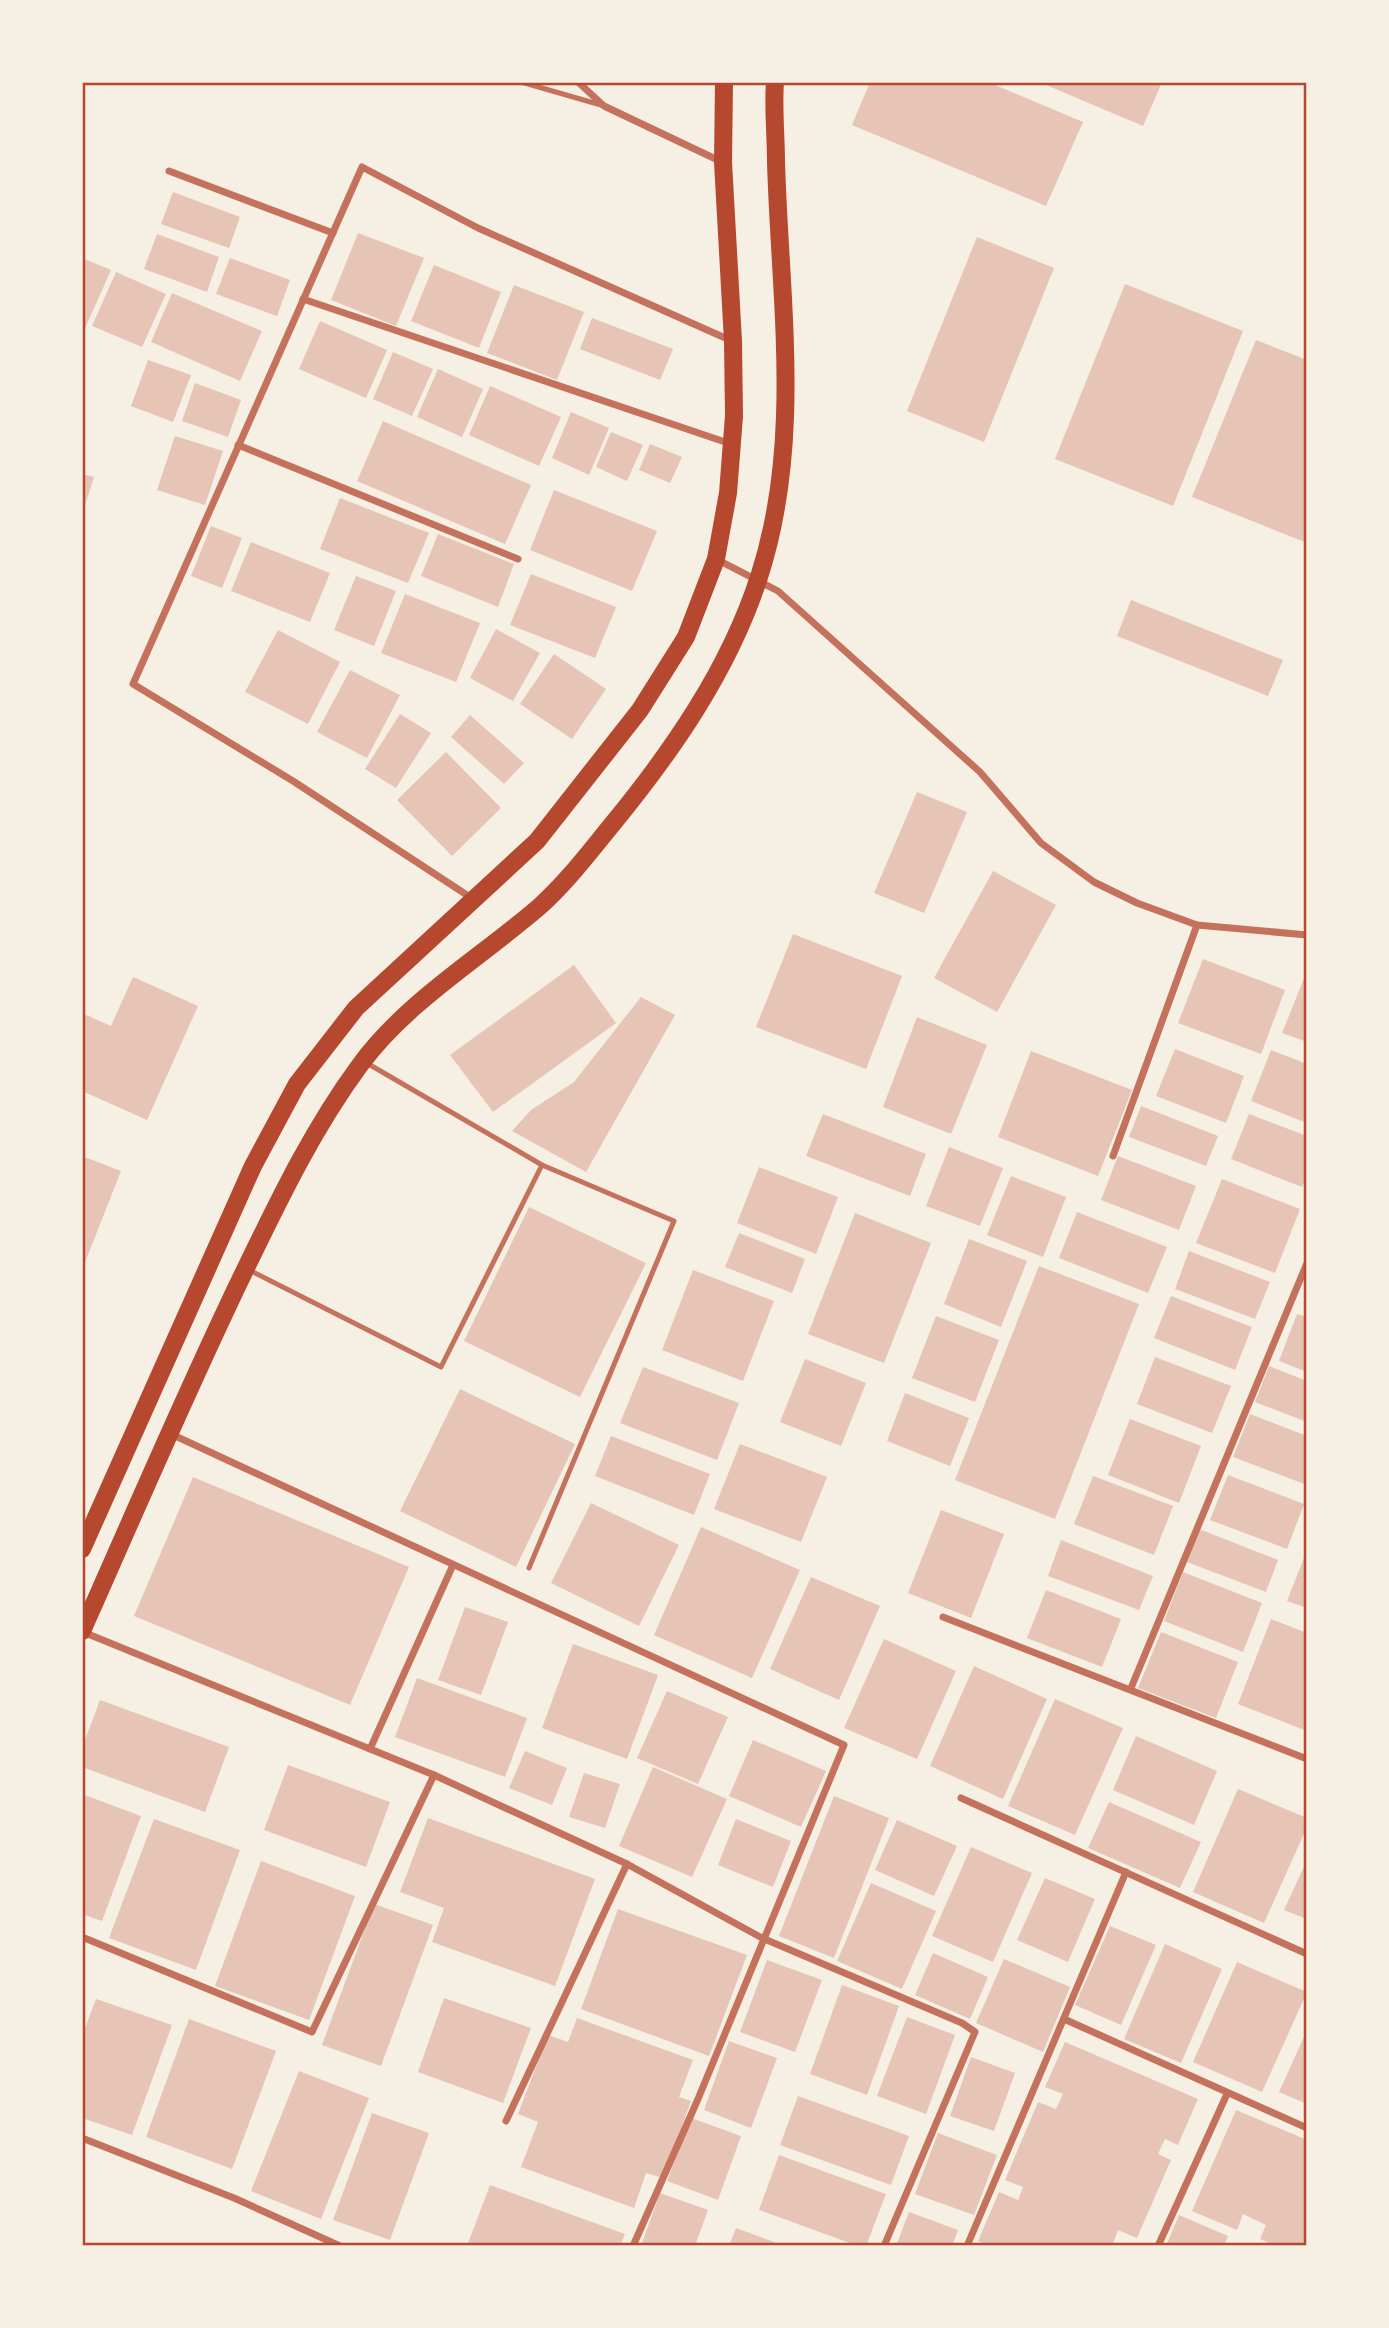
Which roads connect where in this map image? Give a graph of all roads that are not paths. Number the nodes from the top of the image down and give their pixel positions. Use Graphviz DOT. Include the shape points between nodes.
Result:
graph roads {
  1 [pos="521,82"];
  2 [pos="578,82"];
  3 [pos="724,82"];
  4 [pos="775,82"];
  5 [pos="604,106"];
  6 [pos="723,162"];
  7 [pos="169,171"];
  8 [pos="333,233"];
  9 [pos="303,299"];
  10 [pos="733,341"];
  11 [pos="732,444"];
  12 [pos="238,445"];
  13 [pos="518,559"];
  14 [pos="716,559"];
  15 [pos="759,578"];
  16 [pos="474,899"];
  17 [pos="1197,925"];
  18 [pos="1307,935"];
  19 [pos="363,1061"];
  20 [pos="1113,1156"];
  21 [pos="542,1165"];
  22 [pos="1307,1263"];
  23 [pos="246,1268"];
  24 [pos="170,1434"];
  25 [pos="82,1549"];
  26 [pos="453,1565"];
  27 [pos="529,1568"];
  28 [pos="943,1617"];
  29 [pos="82,1631"];
  30 [pos="1131,1688"];
  31 [pos="370,1749"];
  32 [pos="1307,1759"];
  33 [pos="435,1776"];
  34 [pos="961,1798"];
  35 [pos="627,1864"];
  36 [pos="1126,1872"];
  37 [pos="82,1937"];
  38 [pos="762,1938"];
  39 [pos="1307,1954"];
  40 [pos="1065,2019"];
  41 [pos="1227,2094"];
  42 [pos="506,2121"];
  43 [pos="1307,2129"];
  44 [pos="82,2138"];
  45 [pos="340,2246"];
  46 [pos="633,2246"];
  47 [pos="884,2246"];
  48 [pos="967,2246"];
  49 [pos="1158,2246"];
  1 -- 5 [label="lane"];
  2 -- 5 [label="street"];
  3 -- 6 [label="main road"];
  4 -- 15 [label="main road" via="785,436 777,508"];
  5 -- 6 [label="street"];
  6 -- 10 [label="main road"];
  7 -- 8 [label="street"];
  8 -- 9 [label="street"];
  8 -- 10 [label="street" via="362,167 478,228"];
  9 -- 11 [label="street"];
  9 -- 12 [label="street"];
  10 -- 11 [label="main road"];
  11 -- 14 [label="main road"];
  12 -- 13 [label="street"];
  12 -- 16 [label="street" via="133,684"];
  14 -- 15 [label="street"];
  14 -- 16 [label="main road" via="686,637 640,710 537,841"];
  15 -- 17 [label="street" via="980,772 1041,843 1064,862 1137,903"];
  15 -- 19 [label="main road" via="708,690 655,772 606,834 543,903 408,1014"];
  16 -- 25 [label="main road" via="356,1008 296,1084 253,1166"];
  17 -- 18 [label="street"];
  17 -- 20 [label="street"];
  19 -- 21 [label="lane"];
  19 -- 23 [label="main road" via="320,1123"];
  21 -- 23 [label="lane" via="441,1367"];
  21 -- 27 [label="lane" via="674,1221"];
  22 -- 30 [label="street"];
  23 -- 24 [label="main road"];
  24 -- 26 [label="street"];
  24 -- 29 [label="main road"];
  26 -- 31 [label="street"];
  26 -- 38 [label="street" via="844,1745"];
  28 -- 30 [label="street"];
  29 -- 31 [label="street"];
  30 -- 32 [label="street"];
  31 -- 33 [label="street"];
  33 -- 35 [label="street"];
  33 -- 37 [label="street" via="313,2032"];
  34 -- 36 [label="street"];
  35 -- 38 [label="street"];
  35 -- 42 [label="street"];
  36 -- 39 [label="street"];
  36 -- 40 [label="street"];
  38 -- 46 [label="street"];
  38 -- 47 [label="street" via="975,2032"];
  40 -- 41 [label="street"];
  40 -- 48 [label="street"];
  41 -- 43 [label="street"];
  41 -- 49 [label="street"];
  44 -- 45 [label="street"];
}
